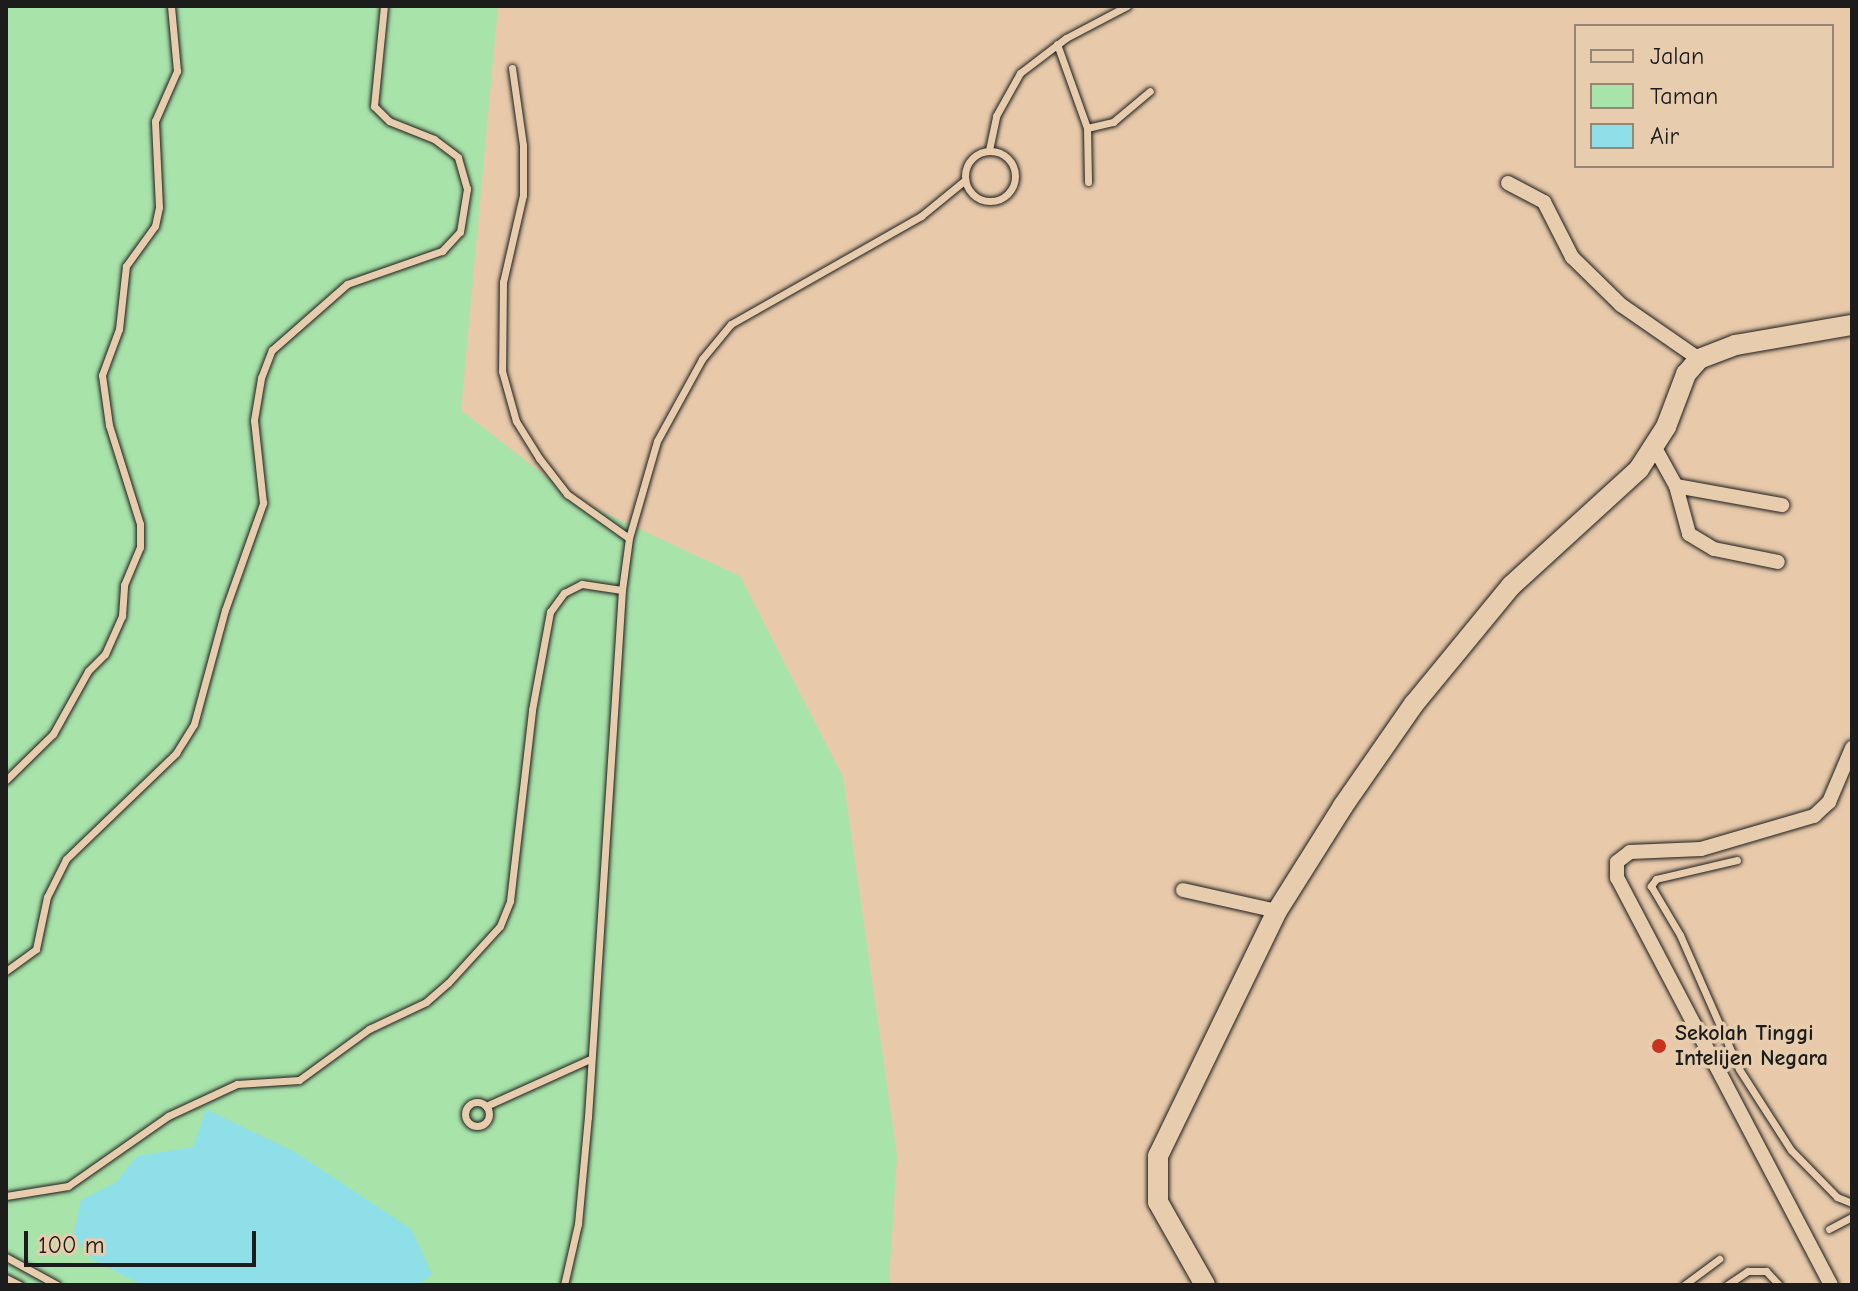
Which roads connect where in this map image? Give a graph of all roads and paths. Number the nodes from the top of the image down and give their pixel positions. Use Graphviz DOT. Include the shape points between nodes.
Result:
graph roads {
  1 [pos="171,6"];
  2 [pos="384,6"];
  3 [pos="1127,6"];
  4 [pos="1057,44"];
  5 [pos="512,68"];
  6 [pos="1150,91"];
  7 [pos="1087,128"];
  8 [pos="989,150"];
  9 [pos="965,180"];
  10 [pos="1088,182"];
  11 [pos="1508,183"];
  12 [pos="1852,325"];
  13 [pos="1699,359"];
  14 [pos="1655,448"];
  15 [pos="1676,486"];
  16 [pos="1782,505"];
  17 [pos="629,538"];
  18 [pos="1778,562"];
  19 [pos="622,590"];
  20 [pos="1852,748"];
  21 [pos="6,780"];
  22 [pos="1737,860"];
  23 [pos="1183,890"];
  24 [pos="1277,911"];
  25 [pos="6,971"];
  26 [pos="590,1059"];
  27 [pos="486,1106"];
  28 [pos="6,1196"];
  29 [pos="1852,1203"];
  30 [pos="1852,1217"];
  31 [pos="1829,1229"];
  32 [pos="6,1257"];
  33 [pos="1719,1259"];
  34 [pos="6,1278"];
  35 [pos="20,1285"];
  36 [pos="57,1285"];
  37 [pos="564,1285"];
  38 [pos="1205,1285"];
  39 [pos="1684,1285"];
  40 [pos="1727,1285"];
  41 [pos="1779,1285"];
  42 [pos="1831,1285"];
  1 -- 21 [label="lane" via="177,71 155,121 159,207 155,226 126,266 119,329 102,375 109,425 135,499 140,547 124,585 122,616 105,654 88,671 53,734"];
  2 -- 25 [label="lane" via="374,106 389,121 434,139 458,157 467,189 460,232 442,251 347,284 272,350 254,420 263,503 225,610 194,724 176,753 66,859 47,897 36,949"];
  3 -- 4 [label="lane"];
  4 -- 7 [label="lane"];
  4 -- 8 [label="lane" via="1020,73 1006,93"];
  5 -- 17 [label="lane" via="523,145 523,195 503,282 502,371 516,421 539,458 567,494"];
  6 -- 7 [label="lane" via="1113,122"];
  7 -- 10 [label="lane"];
  8 -- 9 [label="lane" via="968,163"];
  8 -- 9 [label="lane" via="1011,162 1015,179 1009,192 985,201 970,192"];
  9 -- 17 [label="lane" via="921,216 731,324 702,359 657,441"];
  11 -- 13 [label="street" via="1544,202 1564,246 1621,305"];
  12 -- 13 [label="street" via="1736,345"];
  13 -- 14 [label="street" via="1686,374"];
  14 -- 15 [label="street"];
  14 -- 24 [label="street" via="1511,586 1443,669 1343,806"];
  15 -- 16 [label="street"];
  15 -- 18 [label="street" via="1682,519 1694,538 1727,553"];
  17 -- 19 [label="lane"];
  19 -- 26 [label="lane"];
  19 -- 28 [label="lane" via="582,584 564,593 550,612 530,722 510,901 500,926 448,983 426,1002 369,1029 299,1080 237,1084 168,1116 68,1186"];
  20 -- 42 [label="street" via="1829,802 1814,816 1694,850 1630,852 1617,862 1617,878"];
  22 -- 29 [label="lane" via="1656,879 1651,886 1680,935 1746,1080 1791,1150 1837,1197"];
  23 -- 24 [label="street"];
  24 -- 38 [label="street" via="1154,1171 1158,1202"];
  26 -- 27 [label="lane"];
  26 -- 37 [label="lane" via="578,1224"];
  30 -- 31 [label="lane"];
  32 -- 36 [label="lane"];
  33 -- 39 [label="lane"];
  34 -- 35 [label="lane"];
  40 -- 41 [label="lane" via="1748,1271 1766,1271"];
}
